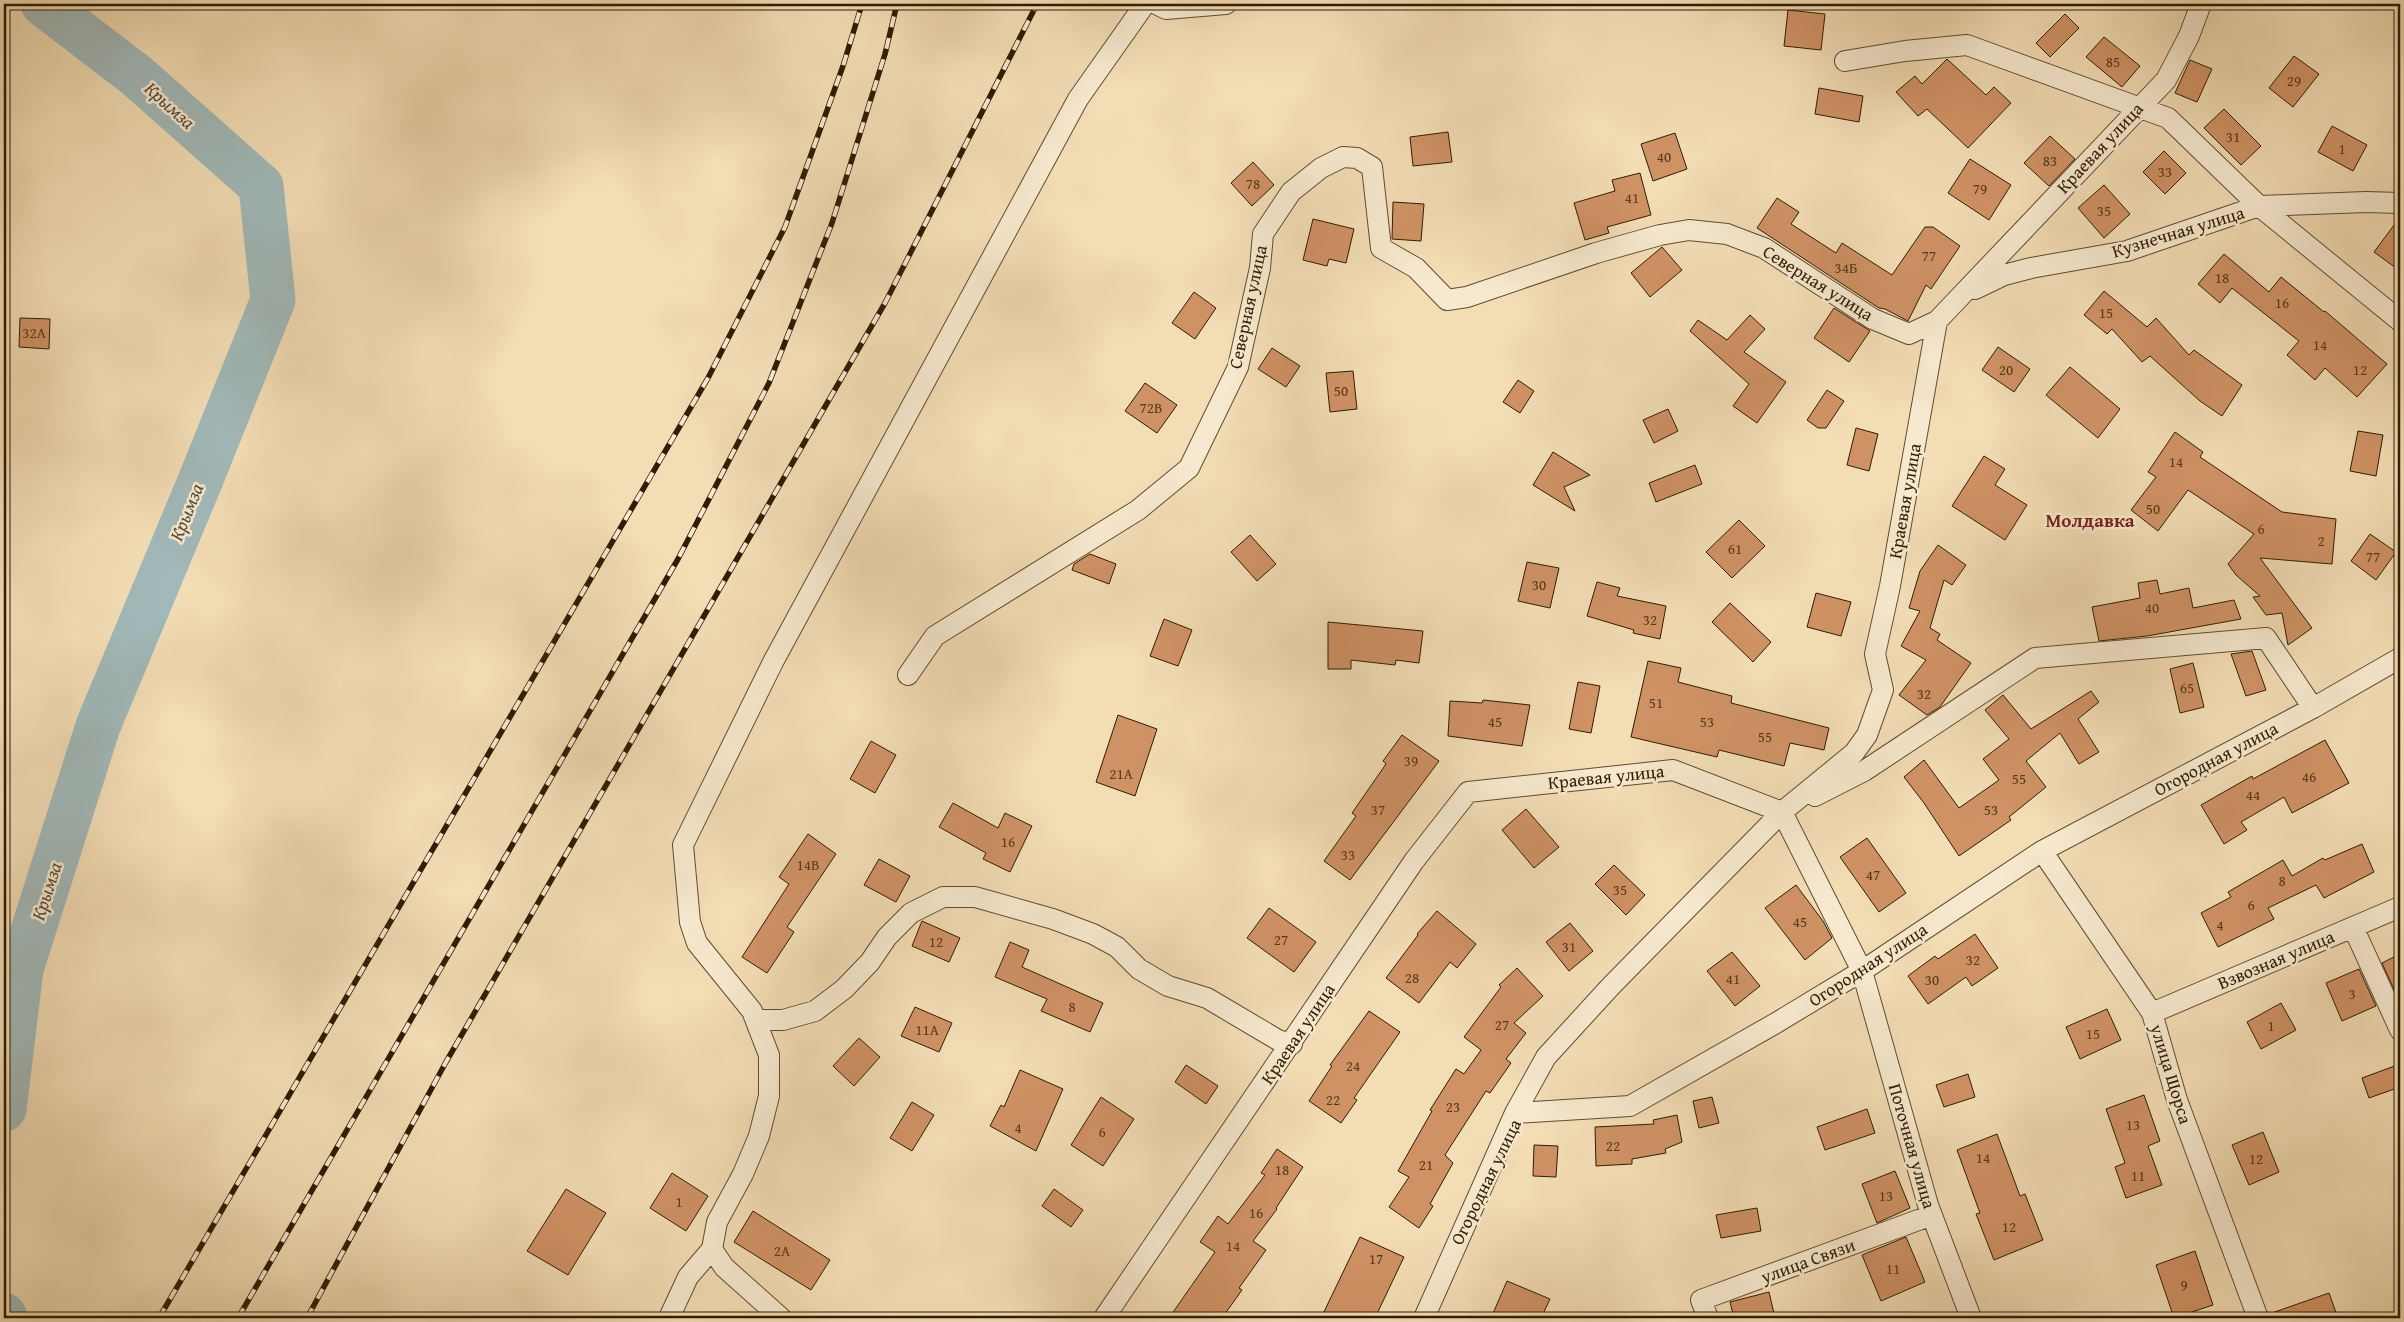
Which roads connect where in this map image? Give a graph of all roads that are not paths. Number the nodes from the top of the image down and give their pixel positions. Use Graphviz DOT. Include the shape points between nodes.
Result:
graph roads {
  1 [pos="1144,4"];
  2 [pos="1156,4"];
  3 [pos="1226,4"];
  4 [pos="2201,4"];
  5 [pos="1845,61"];
  6 [pos="2138,108"];
  7 [pos="2400,203"];
  8 [pos="2259,206"];
  9 [pos="1962,296"];
  10 [pos="1937,321"];
  11 [pos="2400,321"];
  12 [pos="2400,658"];
  13 [pos="908,675"];
  14 [pos="2313,708"];
  15 [pos="1782,812"];
  16 [pos="2042,851"];
  17 [pos="2400,907"];
  18 [pos="2353,927"];
  19 [pos="1862,971"];
  20 [pos="2152,1013"];
  21 [pos="756,1020"];
  22 [pos="2400,1030"];
  23 [pos="1292,1044"];
  24 [pos="1515,1114"];
  25 [pos="1932,1215"];
  26 [pos="712,1248"];
  27 [pos="668,1318"];
  28 [pos="781,1318"];
  29 [pos="1104,1318"];
  30 [pos="1424,1318"];
  31 [pos="1708,1318"];
  32 [pos="1971,1318"];
  33 [pos="2258,1318"];
  1 -- 21 [label="street" via="1078,99 773,662 683,845 690,922 697,943"];
  2 -- 3 [label="street" via="1166,9"];
  4 -- 6 [label="street, Краевая улица" via="2190,36 2166,80"];
  5 -- 6 [label="street" via="1968,44"];
  6 -- 8 [label="street" via="2168,118"];
  6 -- 9 [label="street, Краевая улица"];
  7 -- 8 [label="street, Кузнечная улица"];
  8 -- 9 [label="street, Кузнечная улица" via="2128,251 2004,275"];
  8 -- 11 [label="street"];
  9 -- 10 [label="street, Краевая улица"];
  10 -- 13 [label="street, Северная улица" via="1909,334 1874,319 1764,248 1727,234 1689,230 1614,248 1467,297 1448,300 1416,268 1381,248 1372,167 1357,158 1344,157 1322,168 1291,192 1263,234 1260,268 1238,367 1189,468 1138,510 935,636"];
  10 -- 15 [label="street, Краевая улица" via="1876,654 1883,690 1867,735 1854,753"];
  12 -- 14 [label="street, Огородная улица"];
  14 -- 15 [label="street" via="2266,638 2035,658 1864,771"];
  14 -- 16 [label="street, Огородная улица"];
  15 -- 19 [label="street, Поточная улица"];
  15 -- 23 [label="street, Краевая улица" via="1673,770 1468,792 1414,861"];
  15 -- 24 [label="street" via="1546,1057"];
  16 -- 19 [label="street, Огородная улица"];
  16 -- 20 [label="street, улица Щорса"];
  17 -- 18 [label="street, Взвозная улица"];
  18 -- 20 [label="street, Взвозная улица"];
  18 -- 22 [label="street"];
  19 -- 24 [label="street, Огородная улица" via="1776,1024 1630,1106"];
  19 -- 25 [label="street, Поточная улица"];
  20 -- 33 [label="street, улица Щорса" via="2177,1100"];
  21 -- 23 [label="street" via="783,1020 815,1011 844,989 911,913 943,897 975,898 1053,919 1093,934 1117,947 1138,969 1168,986 1207,998 1278,1040"];
  21 -- 26 [label="street" via="769,1055 768,1096 759,1136 717,1222"];
  23 -- 29 [label="street, Краевая улица"];
  24 -- 30 [label="street, Огородная улица"];
  25 -- 31 [label="street, улица Связи" via="1701,1300"];
  25 -- 32 [label="street, Поточная улица"];
  26 -- 27 [label="street" via="688,1277"];
  26 -- 28 [label="street" via="724,1267"];
}
